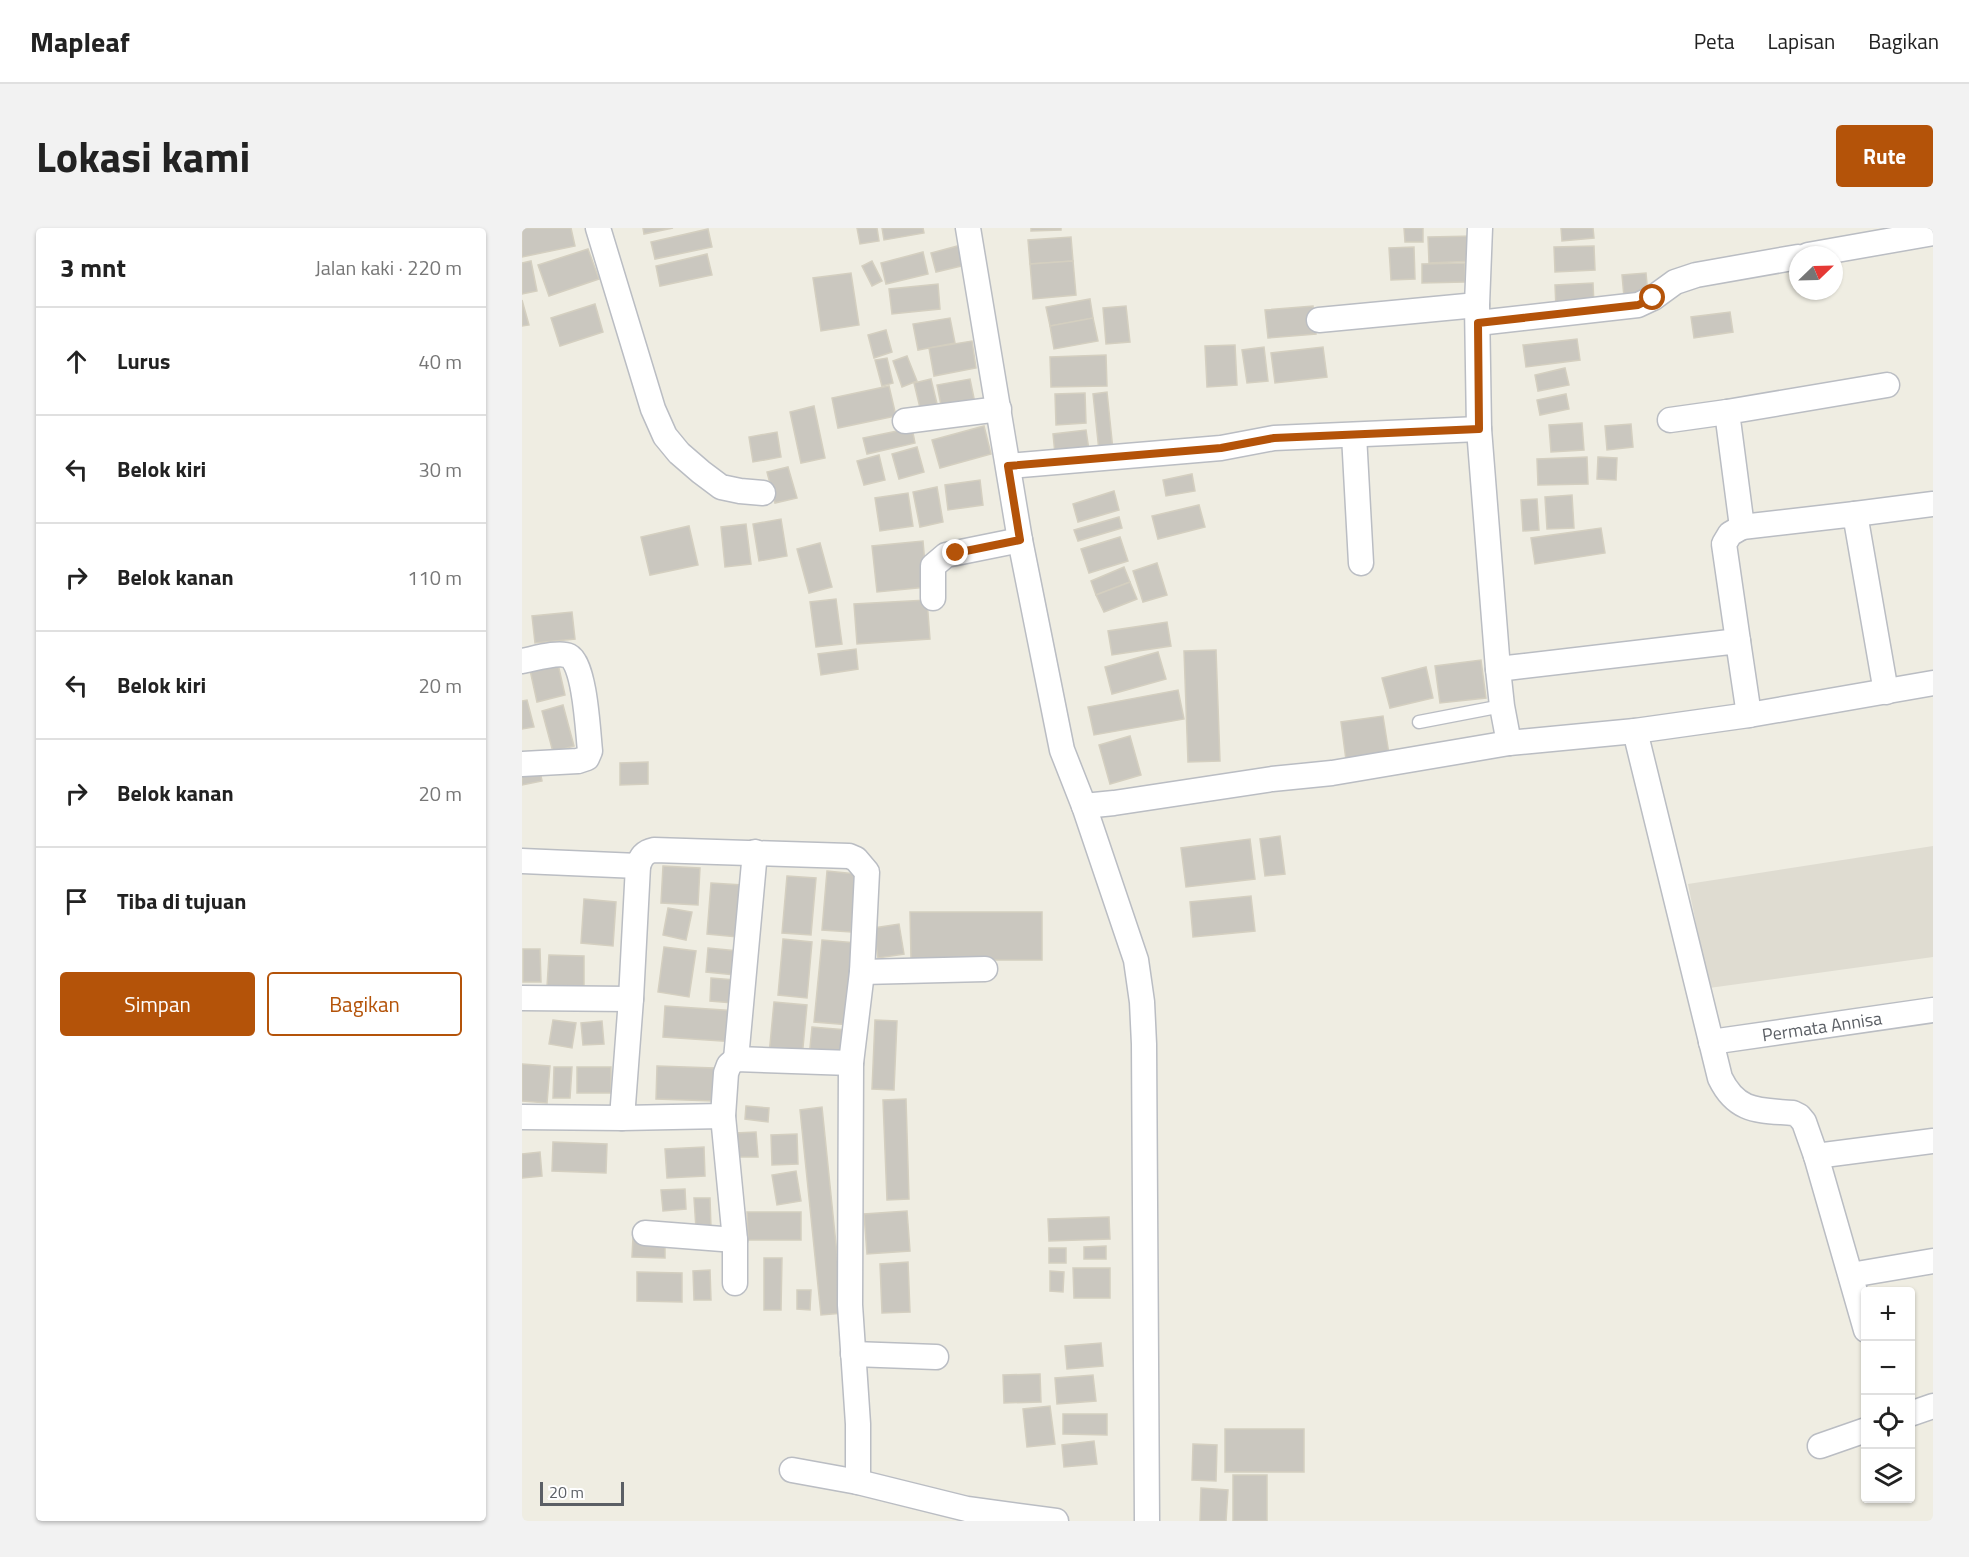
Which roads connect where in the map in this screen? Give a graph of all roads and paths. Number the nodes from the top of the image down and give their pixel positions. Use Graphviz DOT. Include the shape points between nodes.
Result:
graph roads {
  1 [pos="598,228"];
  2 [pos="968,228"];
  3 [pos="1480,228"];
  4 [pos="1933,233"];
  5 [pos="1843,249"];
  6 [pos="1789,259"];
  7 [pos="1478,314"];
  8 [pos="1319,320"];
  9 [pos="1887,385"];
  10 [pos="999,409"];
  11 [pos="1727,412"];
  12 [pos="1670,420"];
  13 [pos="905,421"];
  14 [pos="1479,429"];
  15 [pos="1354,435"];
  16 [pos="1008,466"];
  17 [pos="763,493"];
  18 [pos="1933,504"];
  19 [pos="1855,514"];
  20 [pos="1742,527"];
  21 [pos="1020,540"];
  22 [pos="1361,563"];
  23 [pos="933,597"];
  24 [pos="1738,641"];
  25 [pos="522,660"];
  26 [pos="1498,669"];
  27 [pos="1933,683"];
  28 [pos="1886,692"];
  29 [pos="1502,706"];
  30 [pos="1749,715"];
  31 [pos="1419,722"];
  32 [pos="1635,731"];
  33 [pos="1509,743"];
  34 [pos="522,764"];
  35 [pos="1084,806"];
  36 [pos="755,852"];
  37 [pos="522,861"];
  38 [pos="638,866"];
  39 [pos="985,969"];
  40 [pos="862,972"];
  41 [pos="522,998"];
  42 [pos="632,999"];
  43 [pos="1933,1010"];
  44 [pos="1711,1042"];
  45 [pos="736,1059"];
  46 [pos="851,1063"];
  47 [pos="723,1116"];
  48 [pos="522,1117"];
  49 [pos="622,1118"];
  50 [pos="1933,1141"];
  51 [pos="1816,1156"];
  52 [pos="645,1233"];
  53 [pos="735,1240"];
  54 [pos="1933,1261"];
  55 [pos="1851,1275"];
  56 [pos="735,1283"];
  57 [pos="1861,1312"];
  58 [pos="853,1354"];
  59 [pos="936,1357"];
  60 [pos="1933,1406"];
  61 [pos="1915,1413"];
  62 [pos="1861,1432"];
  63 [pos="1820,1446"];
  64 [pos="792,1470"];
  65 [pos="858,1482"];
  66 [pos="1056,1521"];
  67 [pos="1147,1521"];
  1 -- 17 [label="street" via="653,409 665,436 690,464 722,487"];
  2 -- 10 [label="street"];
  3 -- 7 [label="street"];
  4 -- 5 [label="street"];
  6 -- 7 [label="street" via="1696,275 1638,305"];
  7 -- 8 [label="street"];
  7 -- 14 [label="street"];
  9 -- 11 [label="street"];
  10 -- 13 [label="street"];
  10 -- 16 [label="street"];
  11 -- 12 [label="street"];
  11 -- 20 [label="street"];
  14 -- 15 [label="street"];
  14 -- 26 [label="street"];
  15 -- 16 [label="street" via="1274,438 1221,448"];
  15 -- 22 [label="street"];
  16 -- 21 [label="street"];
  18 -- 19 [label="street"];
  19 -- 20 [label="street"];
  19 -- 28 [label="street"];
  20 -- 24 [label="street" via="1730,534 1724,544"];
  21 -- 23 [label="street" via="946,555 933,566"];
  21 -- 35 [label="street" via="1062,750"];
  24 -- 26 [label="street"];
  24 -- 30 [label="street"];
  25 -- 34 [label="street" via="558,654 573,659 581,675 590,752 579,761"];
  26 -- 29 [label="street"];
  27 -- 28 [label="street"];
  28 -- 30 [label="street"];
  29 -- 31 [label="lane"];
  29 -- 33 [label="street"];
  30 -- 32 [label="street"];
  32 -- 33 [label="street"];
  32 -- 44 [label="street"];
  33 -- 35 [label="street" via="1332,773"];
  35 -- 67 [label="street" via="1137,960 1142,1002"];
  36 -- 38 [label="street" via="654,850 645,853"];
  36 -- 40 [label="street" via="849,856 864,866 868,879"];
  36 -- 45 [label="street"];
  37 -- 38 [label="street"];
  38 -- 42 [label="street"];
  39 -- 40 [label="street"];
  40 -- 46 [label="street"];
  41 -- 42 [label="street"];
  42 -- 49 [label="street"];
  43 -- 44 [label="street, Permata Annisa"];
  44 -- 51 [label="street" via="1727,1092 1754,1110 1799,1116"];
  45 -- 46 [label="street"];
  45 -- 47 [label="street" via="726,1073"];
  46 -- 58 [label="street"];
  47 -- 49 [label="street"];
  47 -- 53 [label="street"];
  48 -- 49 [label="street"];
  50 -- 51 [label="street"];
  51 -- 55 [label="street"];
  52 -- 53 [label="street"];
  53 -- 56 [label="street"];
  54 -- 55 [label="street"];
  55 -- 57 [label="street"];
  58 -- 59 [label="street"];
  58 -- 65 [label="street"];
  60 -- 61 [label="street"];
  62 -- 63 [label="street"];
  64 -- 65 [label="street"];
  65 -- 66 [label="street" via="968,1509"];
}
